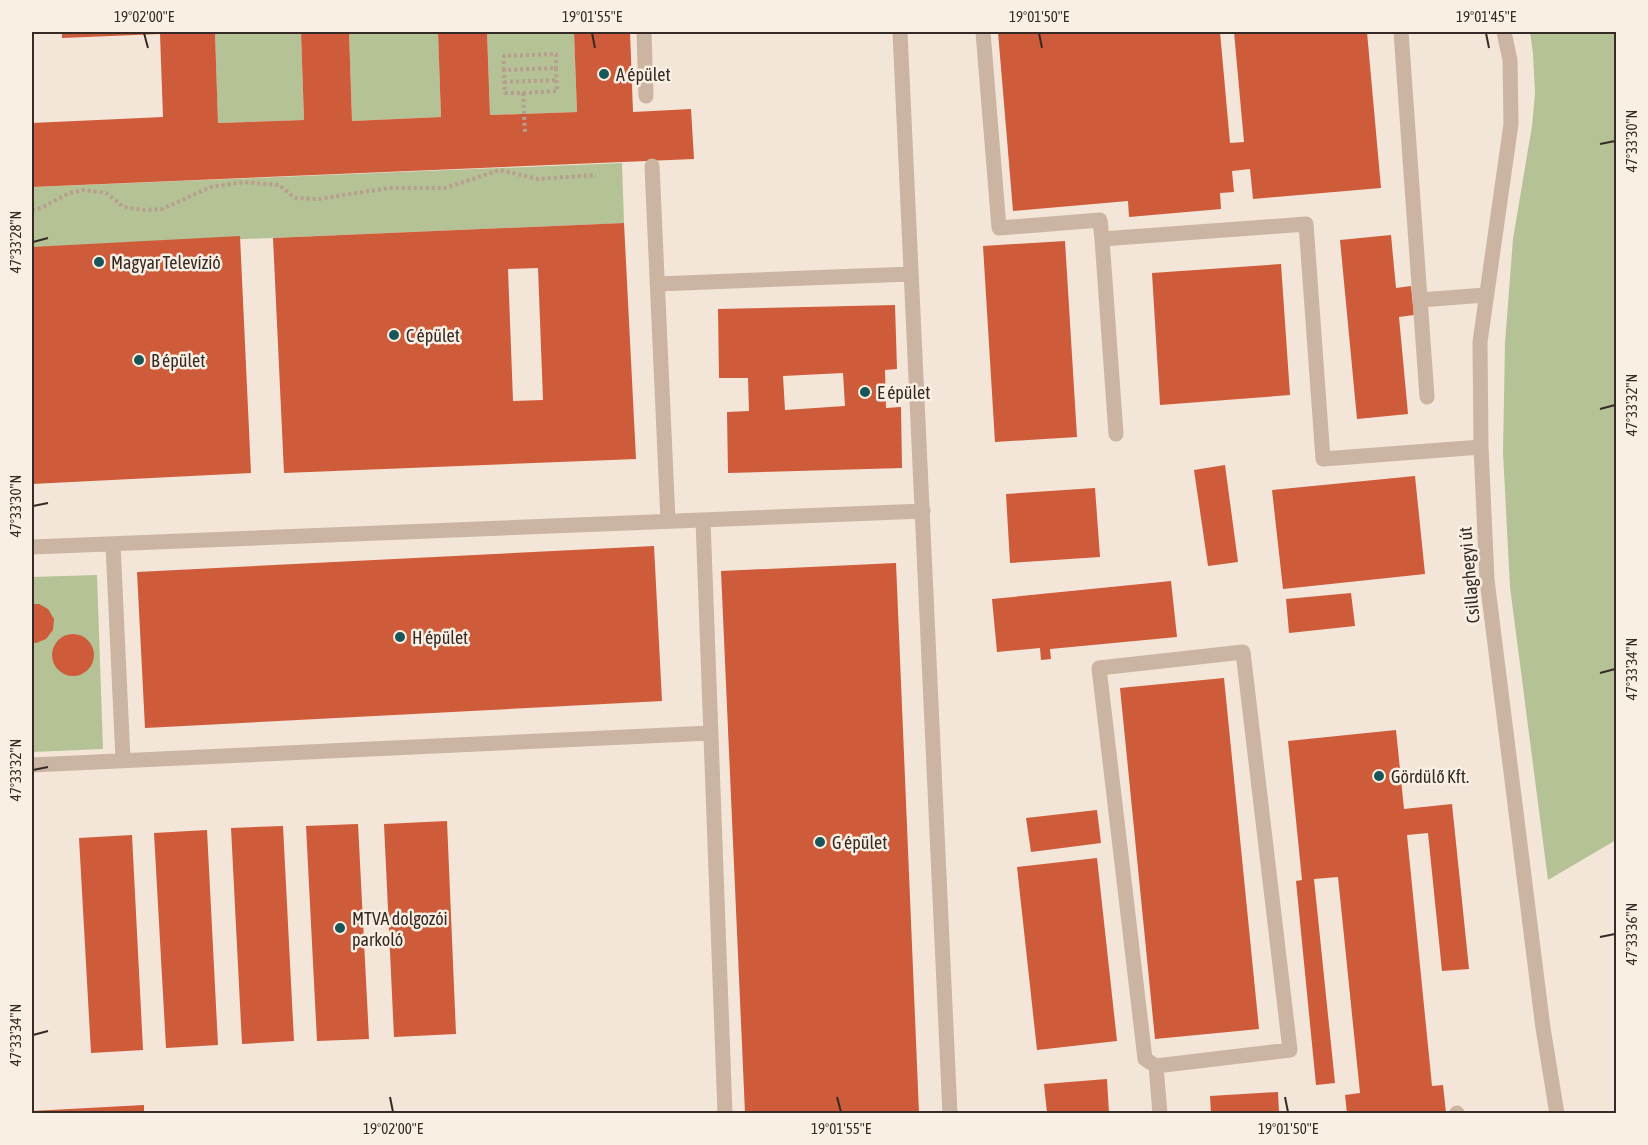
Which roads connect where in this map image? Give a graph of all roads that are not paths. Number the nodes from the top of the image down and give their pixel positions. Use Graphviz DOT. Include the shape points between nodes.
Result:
graph roads {
  1 [pos="644,32"];
  2 [pos="900,32"];
  3 [pos="983,32"];
  4 [pos="1401,32"];
  5 [pos="1504,32"];
  6 [pos="646,96"];
  7 [pos="652,166"];
  8 [pos="1102,239"];
  9 [pos="911,274"];
  10 [pos="657,284"];
  11 [pos="1485,295"];
  12 [pos="1420,300"];
  13 [pos="1427,397"];
  14 [pos="1116,434"];
  15 [pos="1481,447"];
  16 [pos="923,511"];
  17 [pos="704,520"];
  18 [pos="668,521"];
  19 [pos="113,544"];
  20 [pos="32,548"];
  21 [pos="711,733"];
  22 [pos="123,760"];
  23 [pos="32,765"];
  24 [pos="1156,1066"];
  25 [pos="724,1113"];
  26 [pos="950,1113"];
  27 [pos="1160,1113"];
  28 [pos="1557,1113"];
  1 -- 6 [label="street"];
  2 -- 9 [label="street"];
  3 -- 8 [label="street" via="999,228 1100,220"];
  4 -- 12 [label="street"];
  5 -- 11 [label="street, Csillaghegyi út" via="1510,60 1511,124"];
  7 -- 10 [label="street"];
  8 -- 14 [label="street"];
  8 -- 15 [label="street" via="1306,224 1323,459"];
  9 -- 10 [label="street"];
  9 -- 16 [label="street"];
  10 -- 18 [label="street"];
  11 -- 12 [label="street"];
  11 -- 15 [label="street, Csillaghegyi út" via="1480,342"];
  12 -- 13 [label="street"];
  15 -- 28 [label="street, Csillaghegyi út" via="1487,580"];
  16 -- 17 [label="street"];
  16 -- 26 [label="street"];
  17 -- 18 [label="street"];
  17 -- 21 [label="street"];
  18 -- 19 [label="street"];
  19 -- 20 [label="street"];
  19 -- 22 [label="street"];
  21 -- 22 [label="street"];
  21 -- 25 [label="street"];
  22 -- 23 [label="street"];
  24 -- 24 [label="street" via="1290,1050 1243,652 1099,668 1145,1059"];
  24 -- 27 [label="street"];
}
